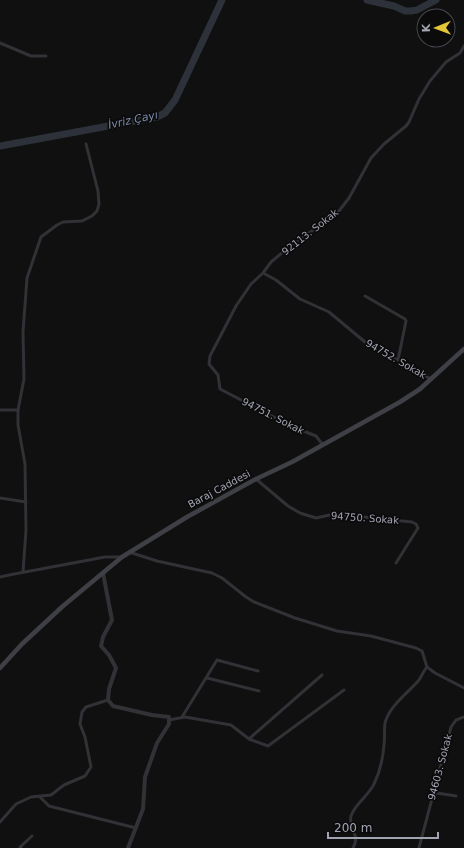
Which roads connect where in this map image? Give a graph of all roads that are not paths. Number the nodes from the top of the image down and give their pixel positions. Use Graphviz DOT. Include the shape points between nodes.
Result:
graph roads {
  1 [pos="0,43"];
  2 [pos="464,46"];
  3 [pos="46,56"];
  4 [pos="86,144"];
  5 [pos="263,273"];
  6 [pos="365,296"];
  7 [pos="464,349"];
  8 [pos="398,360"];
  9 [pos="431,379"];
  10 [pos="220,389"];
  11 [pos="0,410"];
  12 [pos="18,410"];
  13 [pos="323,445"];
  14 [pos="256,479"];
  15 [pos="0,498"];
  16 [pos="26,502"];
  17 [pos="129,552"];
  18 [pos="122,557"];
  19 [pos="396,563"];
  20 [pos="23,572"];
  21 [pos="103,573"];
  22 [pos="0,577"];
  23 [pos="427,667"];
  24 [pos="0,668"];
  25 [pos="258,671"];
  26 [pos="322,675"];
  27 [pos="207,678"];
  28 [pos="464,687"];
  29 [pos="344,690"];
  30 [pos="259,691"];
  31 [pos="108,700"];
  32 [pos="182,717"];
  33 [pos="464,717"];
  34 [pos="169,720"];
  35 [pos="249,739"];
  36 [pos="433,796"];
  37 [pos="456,796"];
  38 [pos="40,797"];
  39 [pos="0,822"];
  40 [pos="136,828"];
  41 [pos="32,836"];
  42 [pos="21,848"];
  43 [pos="128,848"];
  44 [pos="353,848"];
  45 [pos="419,848"];
  1 -- 3 [label="street" via="31,56"];
  2 -- 5 [label="street, 92113. Sokak" via="460,53 446,62 430,81 406,126 371,158 349,198 338,211 329,220 295,242 271,262"];
  4 -- 12 [label="street" via="99,204 92,216 63,222 41,238 27,278 23,332 24,379"];
  5 -- 8 [label="street, 94752. Sokak" via="300,299 329,312 371,347"];
  5 -- 10 [label="street, 92113. Sokak" via="240,299 210,356 209,364 218,375"];
  6 -- 8 [label="street" via="406,321"];
  7 -- 9 [label="main road, Baraj Caddesi"];
  8 -- 9 [label="street, 94752. Sokak"];
  9 -- 13 [label="main road, Baraj Caddesi" via="400,402"];
  10 -- 13 [label="street, 94751. Sokak" via="291,426 316,436"];
  11 -- 12 [label="street"];
  12 -- 16 [label="street" via="25,464"];
  13 -- 14 [label="main road, Baraj Caddesi"];
  14 -- 17 [label="main road, Baraj Caddesi" via="186,516"];
  14 -- 19 [label="street, 94750. Sokak" via="288,506 313,518 334,514 416,524 418,528"];
  15 -- 16 [label="street"];
  16 -- 20 [label="street"];
  17 -- 18 [label="main road, Baraj Caddesi"];
  17 -- 23 [label="street" via="164,563 212,573 254,602 290,617 337,631 366,635 416,648 422,652"];
  18 -- 20 [label="street" via="105,557"];
  18 -- 21 [label="main road, Baraj Caddesi"];
  20 -- 22 [label="street"];
  21 -- 24 [label="main road, Baraj Caddesi" via="41,626"];
  21 -- 31 [label="street" via="112,620 101,646 116,668"];
  23 -- 28 [label="street"];
  23 -- 44 [label="street" via="396,704 387,719 376,780 352,814 351,825 356,837"];
  25 -- 27 [label="street" via="217,660"];
  26 -- 35 [label="street"];
  27 -- 30 [label="street"];
  27 -- 32 [label="street"];
  29 -- 35 [label="street" via="268,746"];
  31 -- 34 [label="street" via="113,706 169,717"];
  31 -- 38 [label="street" via="86,707 82,712 80,724 91,767 85,776 64,785 51,795"];
  32 -- 34 [label="street"];
  32 -- 35 [label="street" via="231,725"];
  33 -- 36 [label="street, 94603. Sokak" via="456,720 451,727"];
  34 -- 40 [label="street" via="157,743 145,777 144,809"];
  36 -- 37 [label="street" via="437,793"];
  36 -- 45 [label="street, 94603. Sokak"];
  38 -- 39 [label="street" via="16,804"];
  38 -- 40 [label="street" via="49,806"];
  40 -- 43 [label="street"];
  41 -- 42 [label="street"];
}
